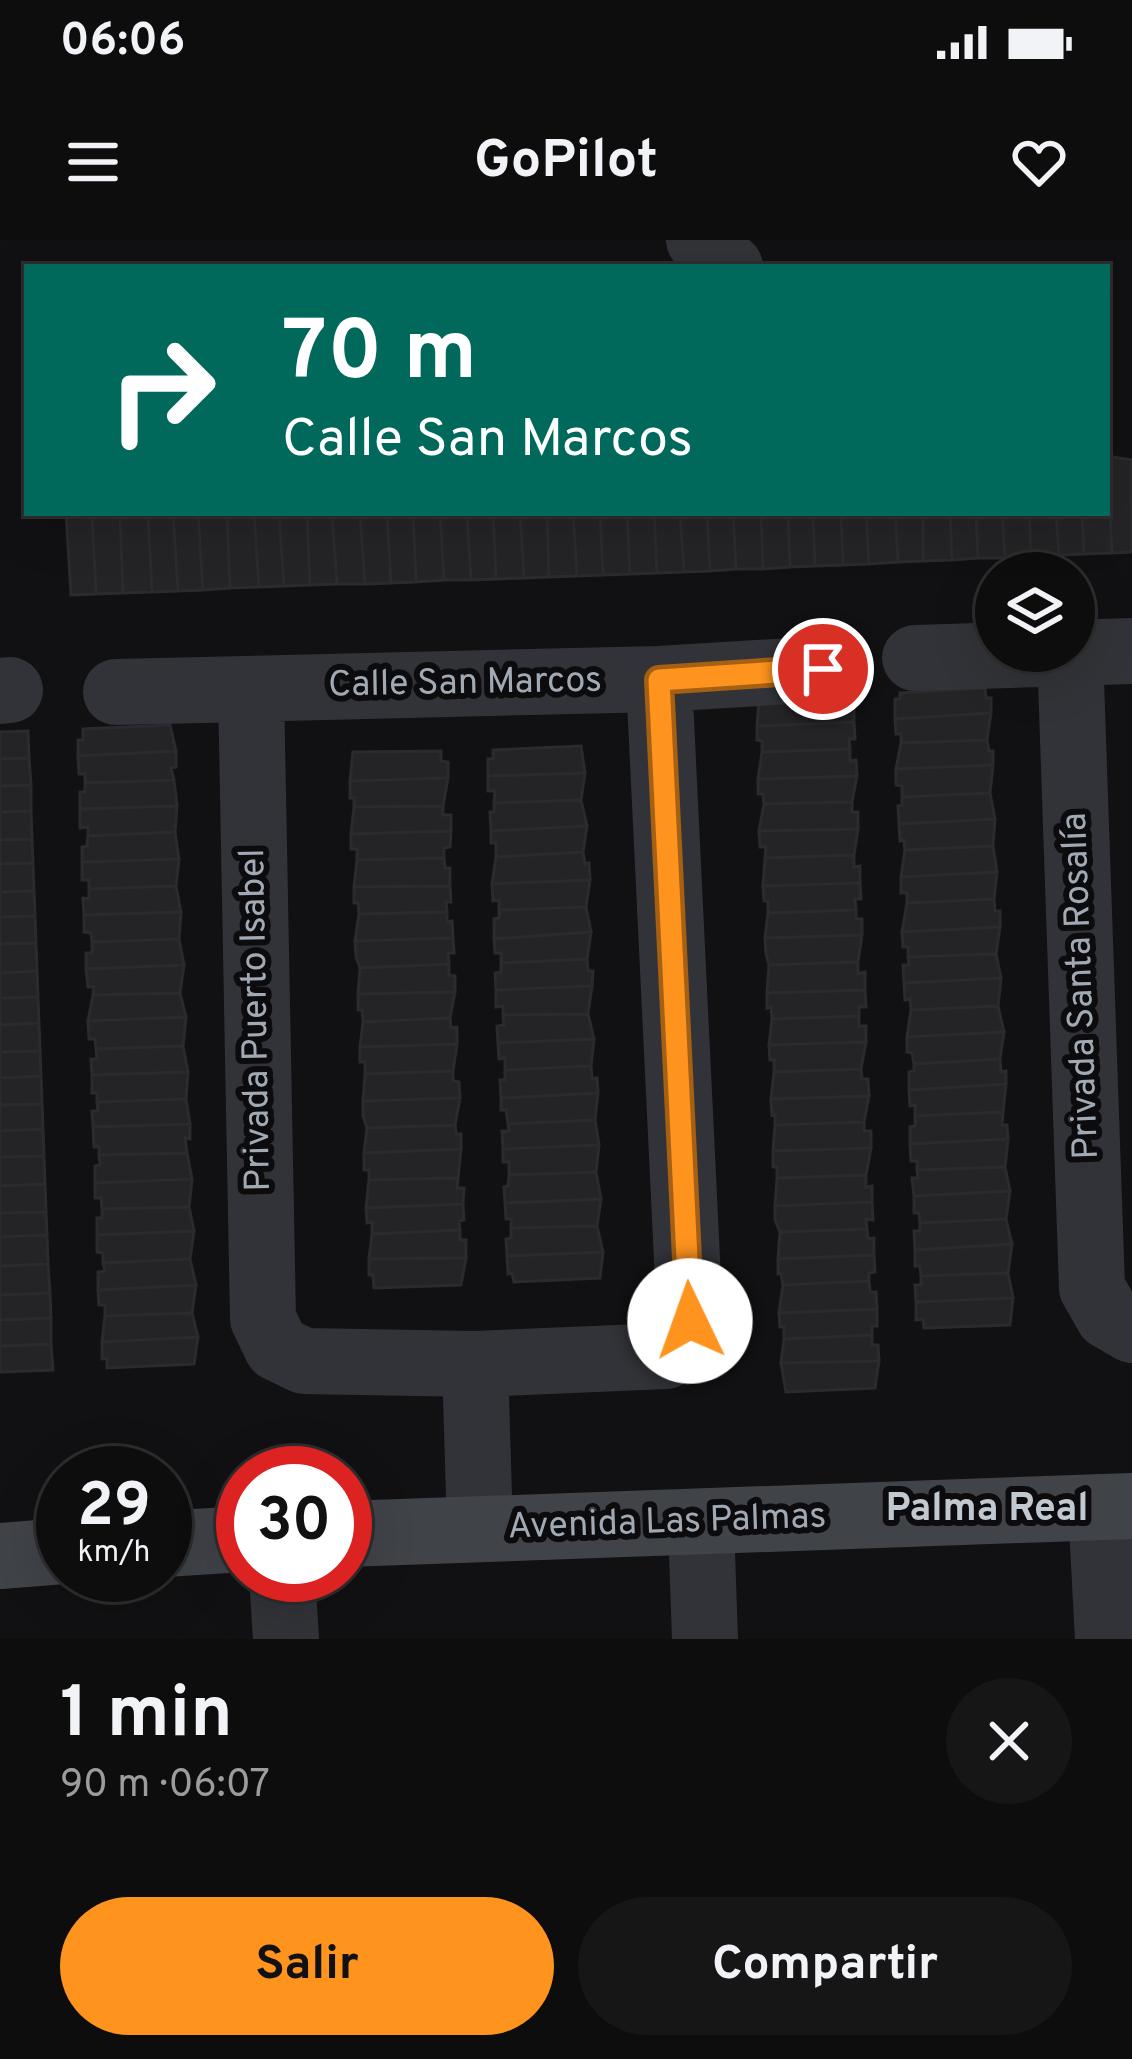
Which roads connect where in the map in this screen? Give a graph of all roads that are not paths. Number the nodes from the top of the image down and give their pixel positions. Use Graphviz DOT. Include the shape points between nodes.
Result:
graph roads {
  1 [pos="699,240"];
  2 [pos="727,264"];
  3 [pos="1132,651"];
  4 [pos="1095,652"];
  5 [pos="975,656"];
  6 [pos="915,658"];
  7 [pos="823,669"];
  8 [pos="1071,672"];
  9 [pos="659,680"];
  10 [pos="251,689"];
  11 [pos="116,692"];
  12 [pos="1120,1323"];
  13 [pos="475,1364"];
  14 [pos="1116,1506"];
  15 [pos="701,1524"];
  16 [pos="480,1529"];
  17 [pos="372,1533"];
  18 [pos="36,1553"];
  19 [pos="0,1556"];
  20 [pos="284,1602"];
  21 [pos="286,1639"];
  22 [pos="705,1639"];
  23 [pos="1108,1639"];
  1 -- 2 [label="street"];
  3 -- 4 [label="street"];
  5 -- 6 [label="street"];
  7 -- 9 [label="street, Calle San Marcos"];
  8 -- 12 [label="street, Privada Santa Rosalía" via="1092,1288"];
  9 -- 10 [label="street, Calle San Marcos"];
  9 -- 13 [label="street" via="690,1321 683,1345 666,1356"];
  10 -- 11 [label="street, Calle San Marcos"];
  10 -- 13 [label="street, Privada Puerto Isabel" via="263,1319 277,1348 304,1361"];
  13 -- 16 [label="street"];
  14 -- 15 [label="main road, Avenida Las Palmas"];
  14 -- 23 [label="street"];
  15 -- 16 [label="main road, Avenida Las Palmas"];
  15 -- 22 [label="street"];
  16 -- 17 [label="main road, Avenida Las Palmas"];
  18 -- 19 [label="main road"];
  20 -- 21 [label="street"];
}
